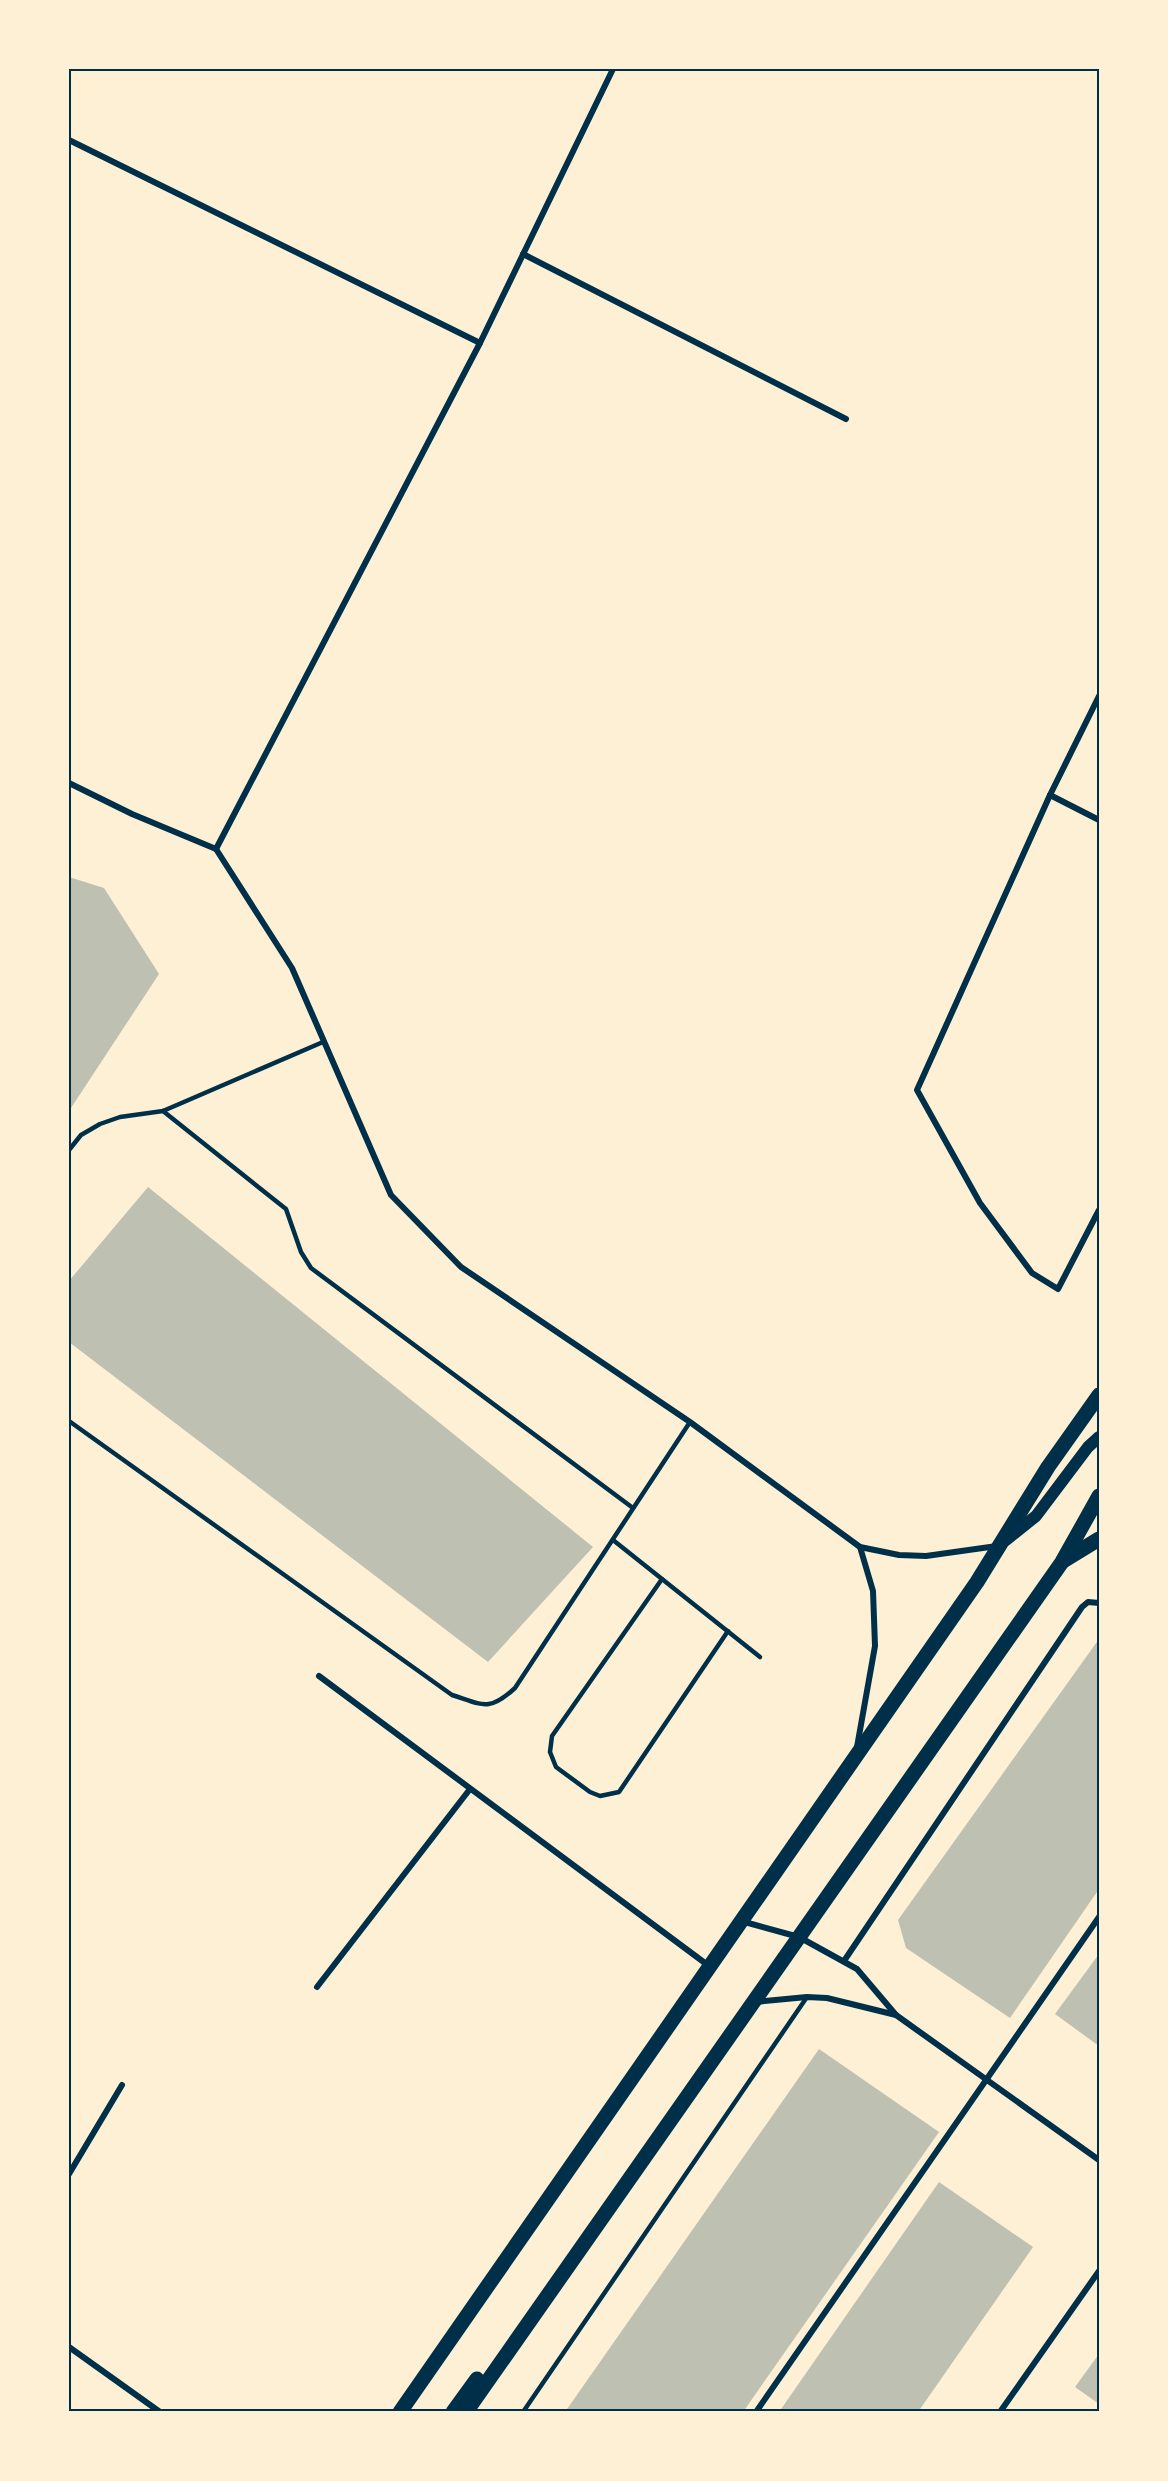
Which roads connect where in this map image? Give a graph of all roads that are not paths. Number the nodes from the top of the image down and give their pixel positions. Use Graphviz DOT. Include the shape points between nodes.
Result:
graph roads {
  1 [pos="613,69"];
  2 [pos="69,140"];
  3 [pos="523,254"];
  4 [pos="480,343"];
  5 [pos="846,418"];
  6 [pos="1099,696"];
  7 [pos="69,783"];
  8 [pos="1050,795"];
  9 [pos="1099,820"];
  10 [pos="216,849"];
  11 [pos="323,1042"];
  12 [pos="163,1111"];
  13 [pos="69,1150"];
  14 [pos="1099,1209"];
  15 [pos="1099,1395"];
  16 [pos="69,1421"];
  17 [pos="690,1422"];
  18 [pos="1099,1437"];
  19 [pos="1099,1496"];
  20 [pos="633,1508"];
  21 [pos="1099,1539"];
  22 [pos="613,1540"];
  23 [pos="998,1546"];
  24 [pos="860,1547"];
  25 [pos="1062,1562"];
  26 [pos="662,1579"];
  27 [pos="1099,1603"];
  28 [pos="728,1631"];
  29 [pos="760,1657"];
  30 [pos="319,1676"];
  31 [pos="855,1757"];
  32 [pos="470,1789"];
  33 [pos="1099,1917"];
  34 [pos="741,1921"];
  35 [pos="799,1937"];
  36 [pos="844,1961"];
  37 [pos="709,1967"];
  38 [pos="317,1987"];
  39 [pos="807,1997"];
  40 [pos="754,2002"];
  41 [pos="896,2015"];
  42 [pos="985,2079"];
  43 [pos="122,2085"];
  44 [pos="1099,2160"];
  45 [pos="69,2174"];
  46 [pos="1099,2271"];
  47 [pos="530,2321"];
  48 [pos="69,2348"];
  49 [pos="160,2412"];
  50 [pos="400,2412"];
  51 [pos="453,2412"];
  52 [pos="466,2412"];
  53 [pos="523,2412"];
  54 [pos="756,2412"];
  55 [pos="1000,2412"];
  1 -- 3 [label="street"];
  2 -- 4 [label="street"];
  3 -- 4 [label="street"];
  3 -- 5 [label="street"];
  4 -- 10 [label="street"];
  6 -- 8 [label="street"];
  7 -- 10 [label="street"];
  8 -- 9 [label="street"];
  8 -- 14 [label="street" via="917,1090 980,1203 1032,1273 1058,1290"];
  10 -- 11 [label="street" via="292,968"];
  11 -- 12 [label="lane"];
  11 -- 17 [label="street" via="391,1195 461,1267"];
  12 -- 13 [label="lane" via="100,1124 81,1135"];
  12 -- 20 [label="lane" via="286,1209 311,1268"];
  15 -- 23 [label="main road" via="1047,1467"];
  16 -- 22 [label="lane" via="452,1695 482,1705 500,1702 515,1688"];
  17 -- 20 [label="lane"];
  17 -- 24 [label="street"];
  18 -- 23 [label="main road" via="1036,1516"];
  19 -- 25 [label="main road"];
  20 -- 22 [label="lane"];
  21 -- 25 [label="main road"];
  22 -- 26 [label="lane"];
  23 -- 24 [label="street" via="926,1556"];
  23 -- 31 [label="main road"];
  24 -- 31 [label="street" via="873,1591 875,1646"];
  25 -- 35 [label="main road"];
  26 -- 28 [label="lane"];
  26 -- 28 [label="lane" via="552,1736 550,1752 556,1767 600,1796 619,1792"];
  27 -- 36 [label="street" via="1082,1606"];
  28 -- 29 [label="lane"];
  30 -- 32 [label="street"];
  31 -- 34 [label="main road"];
  32 -- 37 [label="street"];
  32 -- 38 [label="street"];
  33 -- 42 [label="street"];
  34 -- 35 [label="street"];
  34 -- 37 [label="main road"];
  35 -- 36 [label="street"];
  35 -- 40 [label="main road"];
  36 -- 41 [label="street" via="857,1969"];
  37 -- 50 [label="main road"];
  39 -- 40 [label="street"];
  39 -- 41 [label="street"];
  39 -- 53 [label="lane"];
  40 -- 47 [label="main road"];
  41 -- 42 [label="street"];
  42 -- 44 [label="street"];
  42 -- 54 [label="street"];
  43 -- 45 [label="street"];
  46 -- 55 [label="street"];
  47 -- 51 [label="main road" via="488,2362"];
  47 -- 52 [label="main road"];
  48 -- 49 [label="street"];
}
